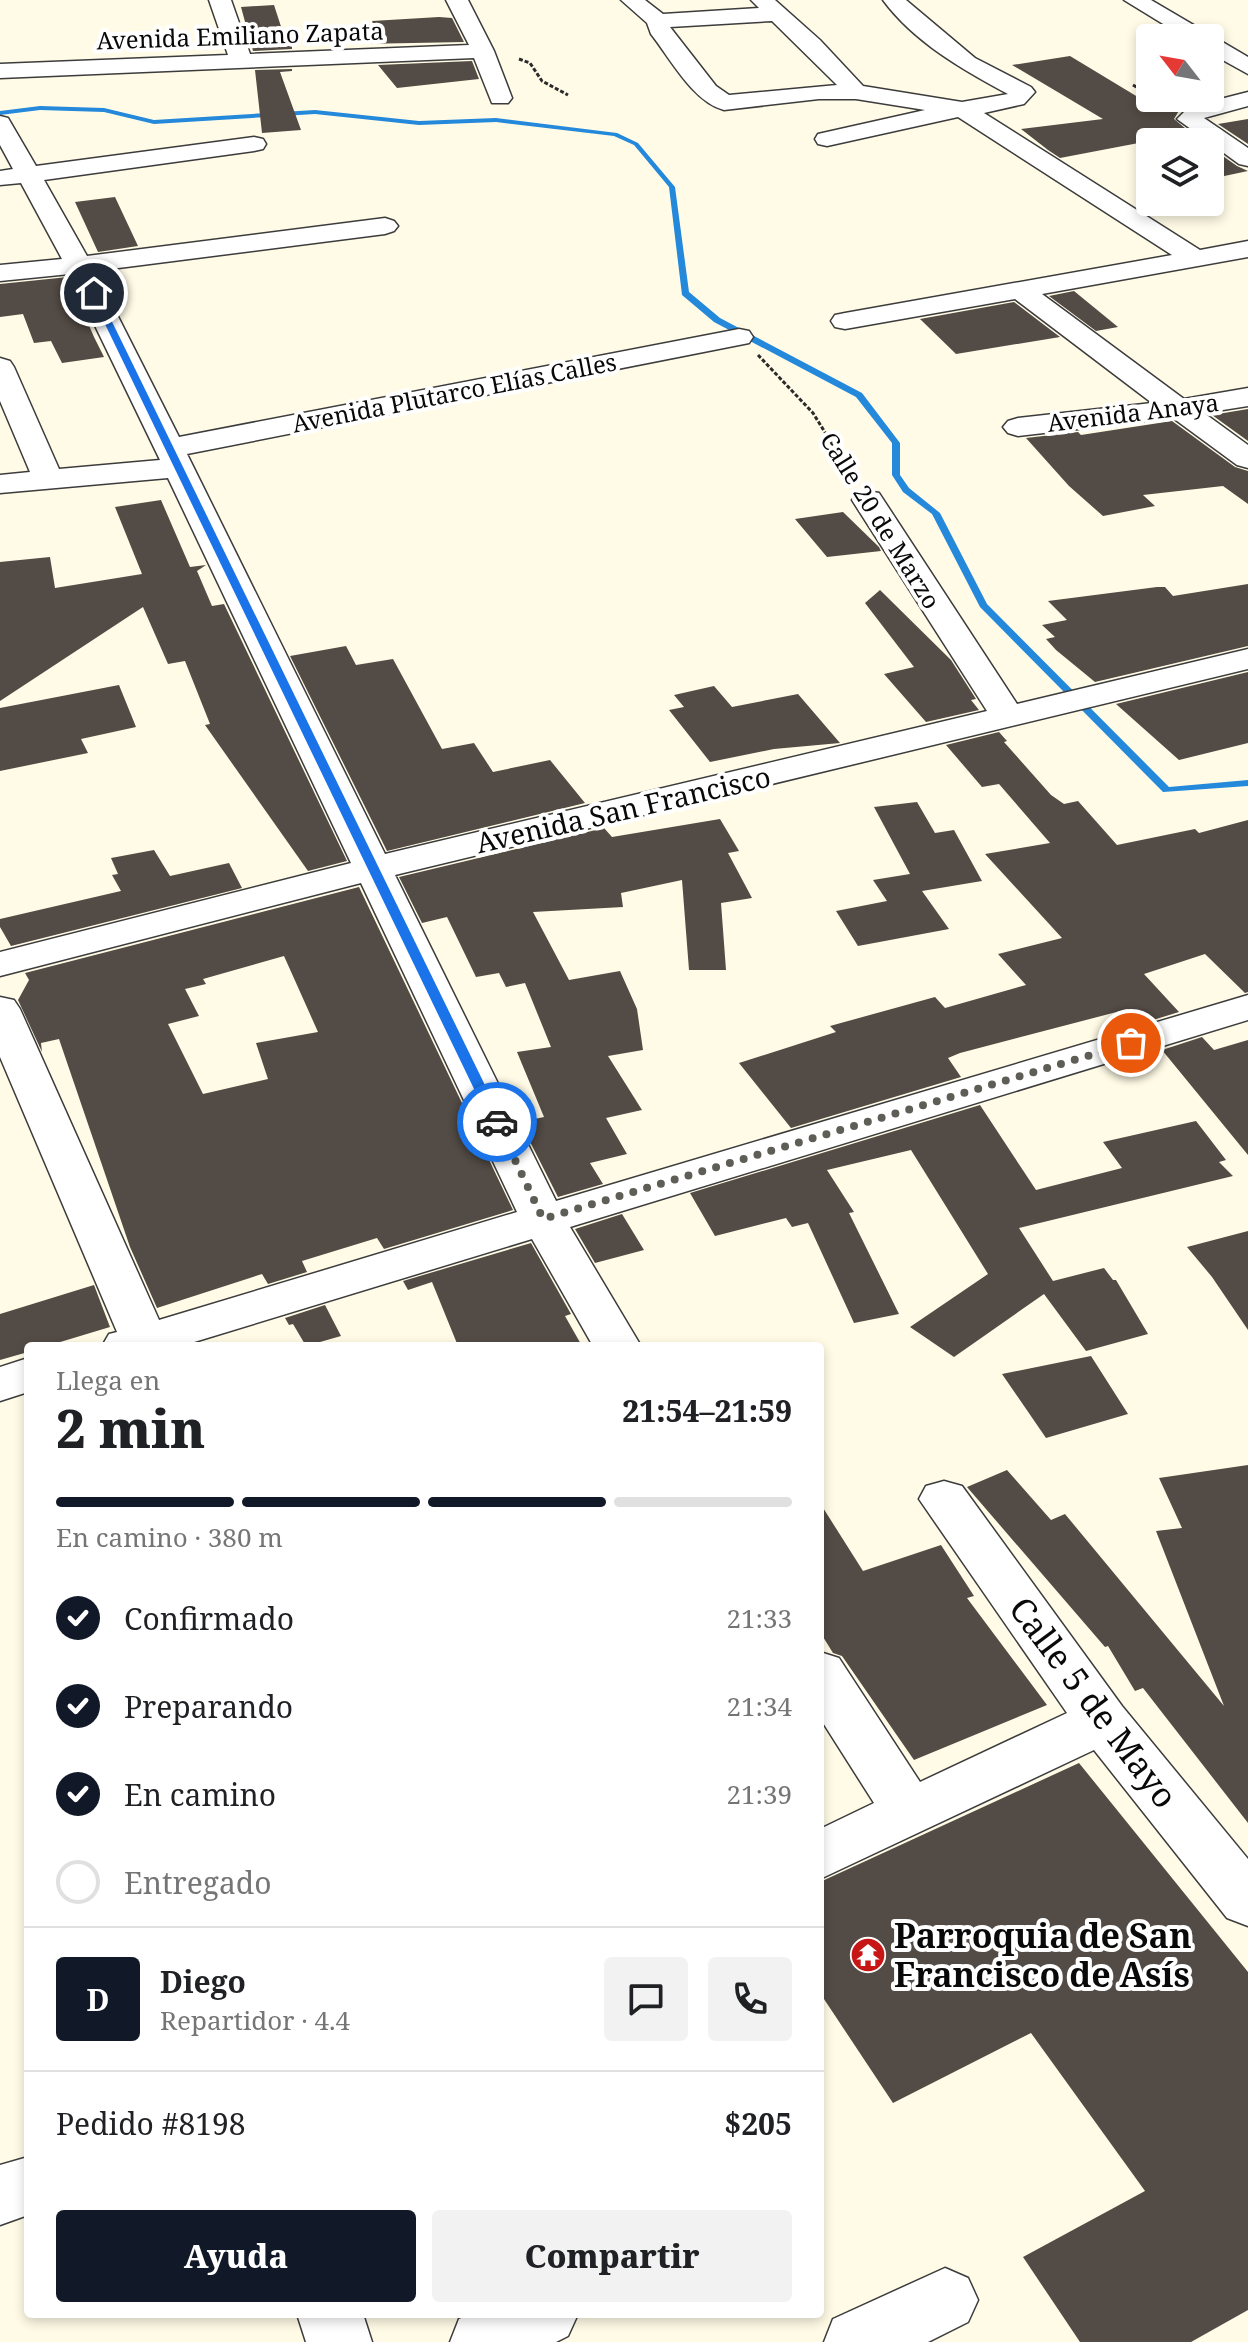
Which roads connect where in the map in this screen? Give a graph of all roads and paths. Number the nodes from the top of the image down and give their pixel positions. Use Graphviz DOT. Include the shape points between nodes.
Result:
graph roads {
  1 [pos="220,0"];
  2 [pos="457,0"];
  3 [pos="632,0"];
  4 [pos="894,0"];
  5 [pos="1135,0"];
  6 [pos="768,7"];
  7 [pos="658,21"];
  8 [pos="1177,24"];
  9 [pos="483,51"];
  10 [pos="1224,52"];
  11 [pos="241,61"];
  12 [pos="1248,67"];
  13 [pos="0,71"];
  14 [pos="1133,85"];
  15 [pos="1136,87"];
  16 [pos="856,92"];
  17 [pos="568,95"];
  18 [pos="500,98"];
  19 [pos="1248,99"];
  20 [pos="971,108"];
  21 [pos="0,123"];
  22 [pos="827,139"];
  23 [pos="254,144"];
  24 [pos="1248,159"];
  25 [pos="15,176"];
  26 [pos="385,226"];
  27 [pos="1248,249"];
  28 [pos="1195,258"];
  29 [pos="79,265"];
  30 [pos="0,273"];
  31 [pos="1022,291"];
  32 [pos="845,321"];
  33 [pos="739,337"];
  34 [pos="0,367"];
  35 [pos="1248,397"];
  36 [pos="1177,409"];
  37 [pos="1018,427"];
  38 [pos="173,458"];
  39 [pos="1248,459"];
  40 [pos="48,479"];
  41 [pos="0,484"];
  42 [pos="868,500"];
  43 [pos="1248,659"];
  44 [pos="1024,713"];
  45 [pos="375,868"];
  46 [pos="0,964"];
  47 [pos="1248,1007"];
  48 [pos="0,1009"];
  49 [pos="543,1219"];
  50 [pos="138,1342"];
  51 [pos="145,1342"];
  52 [pos="615,1342"];
  53 [pos="24,1376"];
  54 [pos="0,1384"];
  55 [pos="944,1499"];
  56 [pos="824,1679"];
  57 [pos="1103,1721"];
  58 [pos="909,1811"];
  59 [pos="824,1853"];
  60 [pos="1248,1901"];
  61 [pos="24,2187"];
  62 [pos="0,2195"];
  63 [pos="945,2300"];
  64 [pos="331,2318"];
  65 [pos="339,2342"];
  66 [pos="857,2342"];
  1 -- 11 [label="street"];
  2 -- 9 [label="street"];
  3 -- 7 [label="street"];
  4 -- 20 [label="street" via="967,63 1023,92 1016,99"];
  5 -- 8 [label="street"];
  6 -- 7 [label="street"];
  6 -- 16 [label="street"];
  7 -- 16 [label="street" via="708,91 724,103"];
  9 -- 11 [label="street, Avenida Emiliano Zapata"];
  9 -- 17 [label="path" via="530,63 542,81"];
  9 -- 18 [label="street"];
  10 -- 12 [label="street"];
  11 -- 13 [label="street, Avenida Emiliano Zapata"];
  14 -- 15 [label="path"];
  16 -- 20 [label="street"];
  19 -- 24 [label="street" via="1197,112 1189,119"];
  20 -- 22 [label="street"];
  20 -- 28 [label="street"];
  21 -- 25 [label="street"];
  23 -- 25 [label="street"];
  25 -- 29 [label="street"];
  26 -- 29 [label="street"];
  27 -- 28 [label="street"];
  28 -- 31 [label="street"];
  29 -- 30 [label="street"];
  29 -- 38 [label="street"];
  31 -- 32 [label="street"];
  31 -- 36 [label="street"];
  33 -- 38 [label="street, Avenida Plutarco Elías Calles"];
  33 -- 42 [label="path, Calle 20 de Marzo" via="813,413"];
  34 -- 40 [label="street"];
  35 -- 36 [label="street, Avenida Anaya"];
  36 -- 37 [label="street, Avenida Anaya"];
  36 -- 39 [label="street"];
  38 -- 40 [label="street, Avenida Plutarco Elías Calles"];
  38 -- 45 [label="street"];
  40 -- 41 [label="street, Avenida Plutarco Elías Calles"];
  42 -- 44 [label="street, Calle 20 de Marzo"];
  43 -- 44 [label="street, Avenida San Francisco"];
  44 -- 45 [label="street, Avenida San Francisco"];
  45 -- 46 [label="street, Avenida San Francisco"];
  45 -- 49 [label="street"];
  47 -- 49 [label="street"];
  48 -- 50 [label="street"];
  49 -- 51 [label="street"];
  49 -- 52 [label="street"];
  53 -- 54 [label="street"];
  55 -- 57 [label="street, Calle 5 de Mayo"];
  56 -- 58 [label="street"];
  57 -- 58 [label="street"];
  57 -- 60 [label="street, Calle 5 de Mayo"];
  58 -- 59 [label="street"];
  61 -- 62 [label="street"];
  63 -- 66 [label="street"];
  64 -- 65 [label="street"];
}
